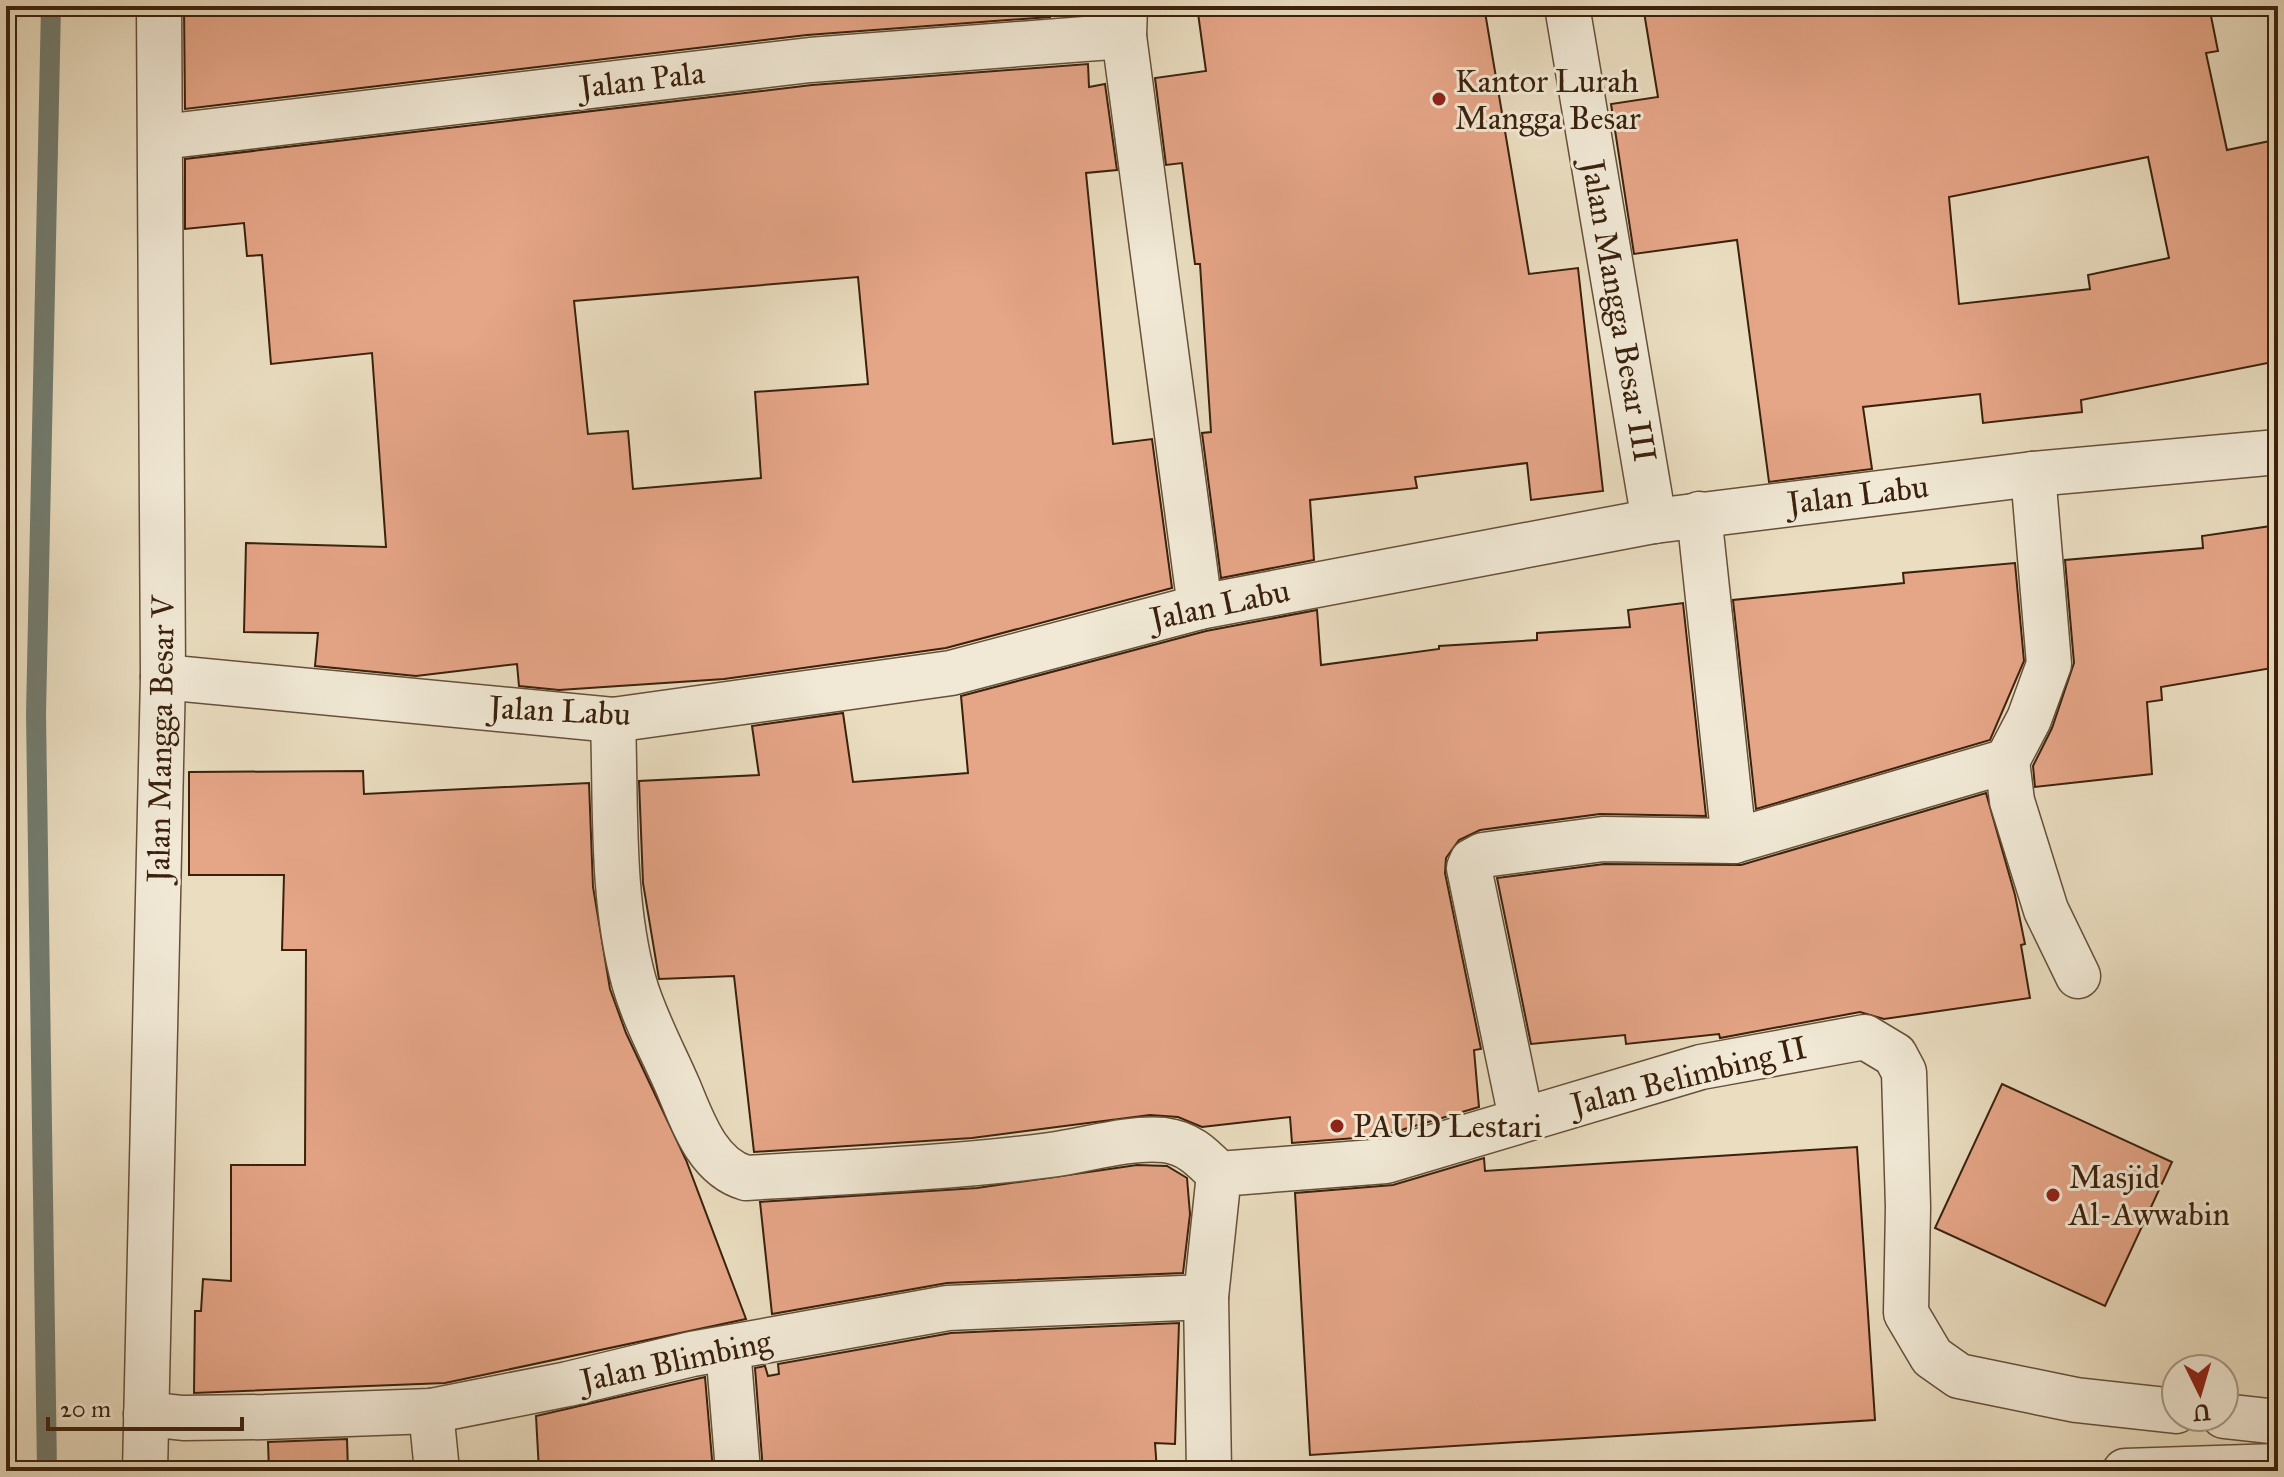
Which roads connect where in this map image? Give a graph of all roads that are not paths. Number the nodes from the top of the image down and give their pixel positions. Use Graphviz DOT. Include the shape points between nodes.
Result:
graph roads {
  1 [pos="159,6"];
  2 [pos="1567,6"];
  3 [pos="1125,21"];
  4 [pos="162,137"];
  5 [pos="2278,452"];
  6 [pos="2033,474"];
  7 [pos="1699,514"];
  8 [pos="1654,521"];
  9 [pos="1200,607"];
  10 [pos="163,677"];
  11 [pos="613,720"];
  12 [pos="2007,761"];
  13 [pos="1734,841"];
  14 [pos="2078,976"];
  15 [pos="1521,1118"];
  16 [pos="1219,1174"];
  17 [pos="1206,1297"];
  18 [pos="728,1348"];
  19 [pos="2160,1409"];
  20 [pos="431,1411"];
  21 [pos="146,1414"];
  22 [pos="2240,1418"];
  23 [pos="2278,1422"];
  24 [pos="2278,1466"];
  25 [pos="145,1471"];
  26 [pos="437,1471"];
  27 [pos="738,1471"];
  28 [pos="1209,1471"];
  29 [pos="2125,1471"];
  1 -- 4 [label="street, Jalan Mangga Besar V"];
  2 -- 8 [label="street, Jalan Mangga Besar III"];
  3 -- 4 [label="street, Jalan Pala"];
  3 -- 9 [label="street"];
  4 -- 10 [label="street, Jalan Mangga Besar V"];
  5 -- 6 [label="street, Jalan Labu"];
  6 -- 7 [label="street, Jalan Labu"];
  6 -- 12 [label="street" via="2049,664"];
  7 -- 8 [label="street, Jalan Labu"];
  7 -- 13 [label="street"];
  8 -- 9 [label="street, Jalan Labu"];
  9 -- 11 [label="street, Jalan Labu" via="951,673"];
  10 -- 11 [label="street, Jalan Labu"];
  10 -- 21 [label="street, Jalan Mangga Besar V"];
  11 -- 16 [label="street" via="618,881 634,982 686,1105 710,1153 729,1173 746,1178 870,1170 1166,1140 1192,1148"];
  12 -- 13 [label="street"];
  12 -- 14 [label="street" via="2012,801 2046,910"];
  13 -- 15 [label="street" via="1603,839 1483,855 1472,861 1469,868"];
  15 -- 16 [label="street, Jalan Belimbing II" via="1386,1161"];
  15 -- 19 [label="street, Jalan Belimbing II" via="1701,1067 1865,1037 1895,1055 1904,1072 1906,1313 1932,1357 1959,1376 2076,1400"];
  16 -- 17 [label="street"];
  17 -- 18 [label="street, Jalan Blimbing" via="948,1308"];
  17 -- 28 [label="street"];
  18 -- 20 [label="street, Jalan Blimbing"];
  18 -- 27 [label="street"];
  20 -- 21 [label="street, Jalan Blimbing" via="210,1418"];
  20 -- 26 [label="street"];
  21 -- 25 [label="street, Jalan Mangga Besar V"];
  22 -- 23 [label="street"];
  24 -- 29 [label="street"];
}
